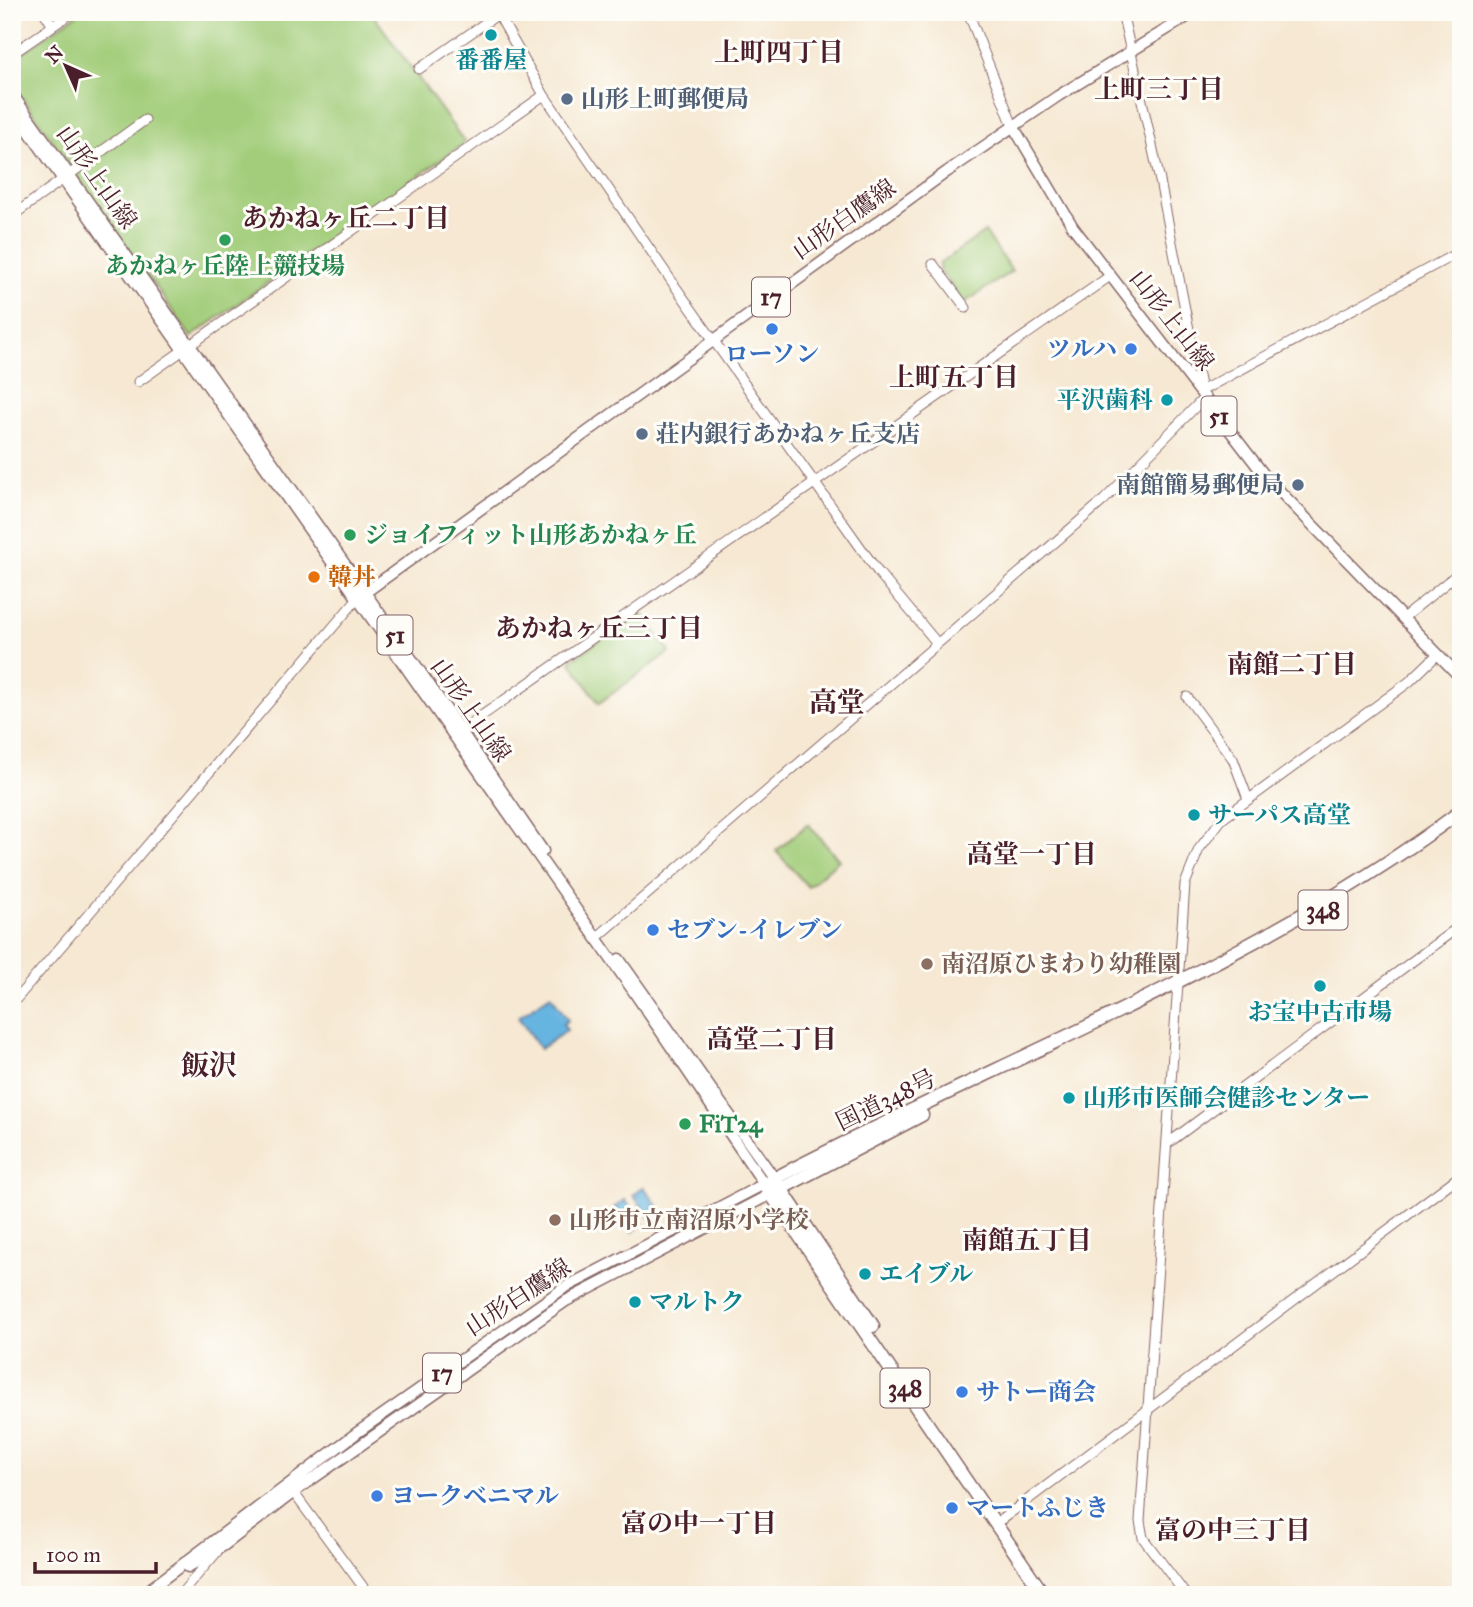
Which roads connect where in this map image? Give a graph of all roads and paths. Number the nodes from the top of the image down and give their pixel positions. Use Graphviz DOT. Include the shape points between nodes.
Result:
graph roads {
  1 [pos="44,12"];
  2 [pos="73,12"];
  3 [pos="968,12"];
  4 [pos="1122,12"];
  5 [pos="1195,12"];
  6 [pos="499,13"];
  7 [pos="53,26"];
  8 [pos="1130,52"];
  9 [pos="12,54"];
  10 [pos="419,69"];
  11 [pos="12,94"];
  12 [pos="544,95"];
  13 [pos="12,107"];
  14 [pos="145,120"];
  15 [pos="1013,126"];
  16 [pos="67,179"];
  17 [pos="12,216"];
  18 [pos="1461,251"];
  19 [pos="933,264"];
  20 [pos="1110,276"];
  21 [pos="966,309"];
  22 [pos="715,338"];
  23 [pos="187,347"];
  24 [pos="138,382"];
  25 [pos="1203,394"];
  26 [pos="816,481"];
  27 [pos="1461,571"];
  28 [pos="361,595"];
  29 [pos="1403,618"];
  30 [pos="937,643"];
  31 [pos="1438,654"];
  32 [pos="1461,677"];
  33 [pos="1188,697"];
  34 [pos="460,732"];
  35 [pos="1248,799"];
  36 [pos="1461,811"];
  37 [pos="1461,820"];
  38 [pos="1461,925"];
  39 [pos="601,934"];
  40 [pos="1179,984"];
  41 [pos="12,1004"];
  42 [pos="1167,1144"];
  43 [pos="1461,1175"];
  44 [pos="772,1186"];
  45 [pos="1147,1412"];
  46 [pos="291,1488"];
  47 [pos="1002,1519"];
  48 [pos="223,1546"];
  49 [pos="142,1595"];
  50 [pos="180,1595"];
  51 [pos="369,1595"];
  52 [pos="1044,1595"];
  53 [pos="1054,1595"];
  54 [pos="1186,1595"];
  1 -- 7 [label="street"];
  2 -- 7 [label="street"];
  3 -- 15 [label="street"];
  4 -- 8 [label="street"];
  5 -- 8 [label="main road, 山形白鷹線 / 17"];
  6 -- 10 [label="street"];
  6 -- 12 [label="street"];
  7 -- 9 [label="street"];
  8 -- 15 [label="main road, 山形白鷹線 / 17"];
  8 -- 25 [label="street"];
  11 -- 16 [label="main road, 山形上山線 / 51"];
  12 -- 22 [label="street"];
  12 -- 23 [label="street"];
  13 -- 16 [label="main road, 山形上山線 / 51"];
  14 -- 16 [label="street"];
  15 -- 20 [label="main road, 山形上山線 / 51" via="1073,226"];
  15 -- 22 [label="main road, 山形白鷹線 / 17"];
  16 -- 17 [label="street"];
  16 -- 23 [label="main road, 山形上山線 / 51"];
  18 -- 25 [label="street"];
  19 -- 21 [label="street"];
  20 -- 25 [label="main road, 山形上山線 / 51"];
  20 -- 26 [label="street"];
  22 -- 26 [label="street"];
  22 -- 28 [label="main road, 山形白鷹線 / 17"];
  23 -- 24 [label="street"];
  23 -- 28 [label="main road, 山形上山線 / 51"];
  25 -- 29 [label="main road, 山形上山線 / 51" via="1265,476"];
  25 -- 30 [label="street" via="1104,500"];
  26 -- 30 [label="street" via="878,572"];
  26 -- 34 [label="street"];
  27 -- 29 [label="street"];
  28 -- 34 [label="main road, 山形上山線 / 51"];
  28 -- 41 [label="street"];
  28 -- 44 [label="main road, 山形上山線 / 51"];
  29 -- 31 [label="main road, 山形上山線 / 51"];
  30 -- 39 [label="street"];
  31 -- 32 [label="main road, 山形上山線 / 51"];
  31 -- 35 [label="street" via="1409,682"];
  33 -- 35 [label="street" via="1233,759"];
  34 -- 39 [label="main road, 山形上山線 / 51"];
  35 -- 40 [label="street" via="1214,827 1192,865 1182,908"];
  36 -- 40 [label="highway, 国道348号 / 348" via="1311,911"];
  37 -- 40 [label="highway, 国道348号 / 348" via="1323,911"];
  38 -- 42 [label="street"];
  39 -- 44 [label="main road, 山形上山線 / 51"];
  40 -- 42 [label="street"];
  40 -- 44 [label="highway, 国道348号 / 348"];
  42 -- 45 [label="street"];
  43 -- 45 [label="street"];
  44 -- 46 [label="main road, 山形白鷹線 / 17" via="564,1288"];
  44 -- 47 [label="highway, 348"];
  44 -- 52 [label="highway, 348"];
  45 -- 47 [label="street"];
  45 -- 54 [label="street" via="1141,1531"];
  46 -- 48 [label="main road, 山形白鷹線 / 17"];
  46 -- 49 [label="main road, 山形白鷹線 / 17"];
  46 -- 51 [label="street"];
  47 -- 53 [label="highway, 348"];
  48 -- 49 [label="main road, 山形白鷹線 / 17"];
  48 -- 50 [label="street"];
}
